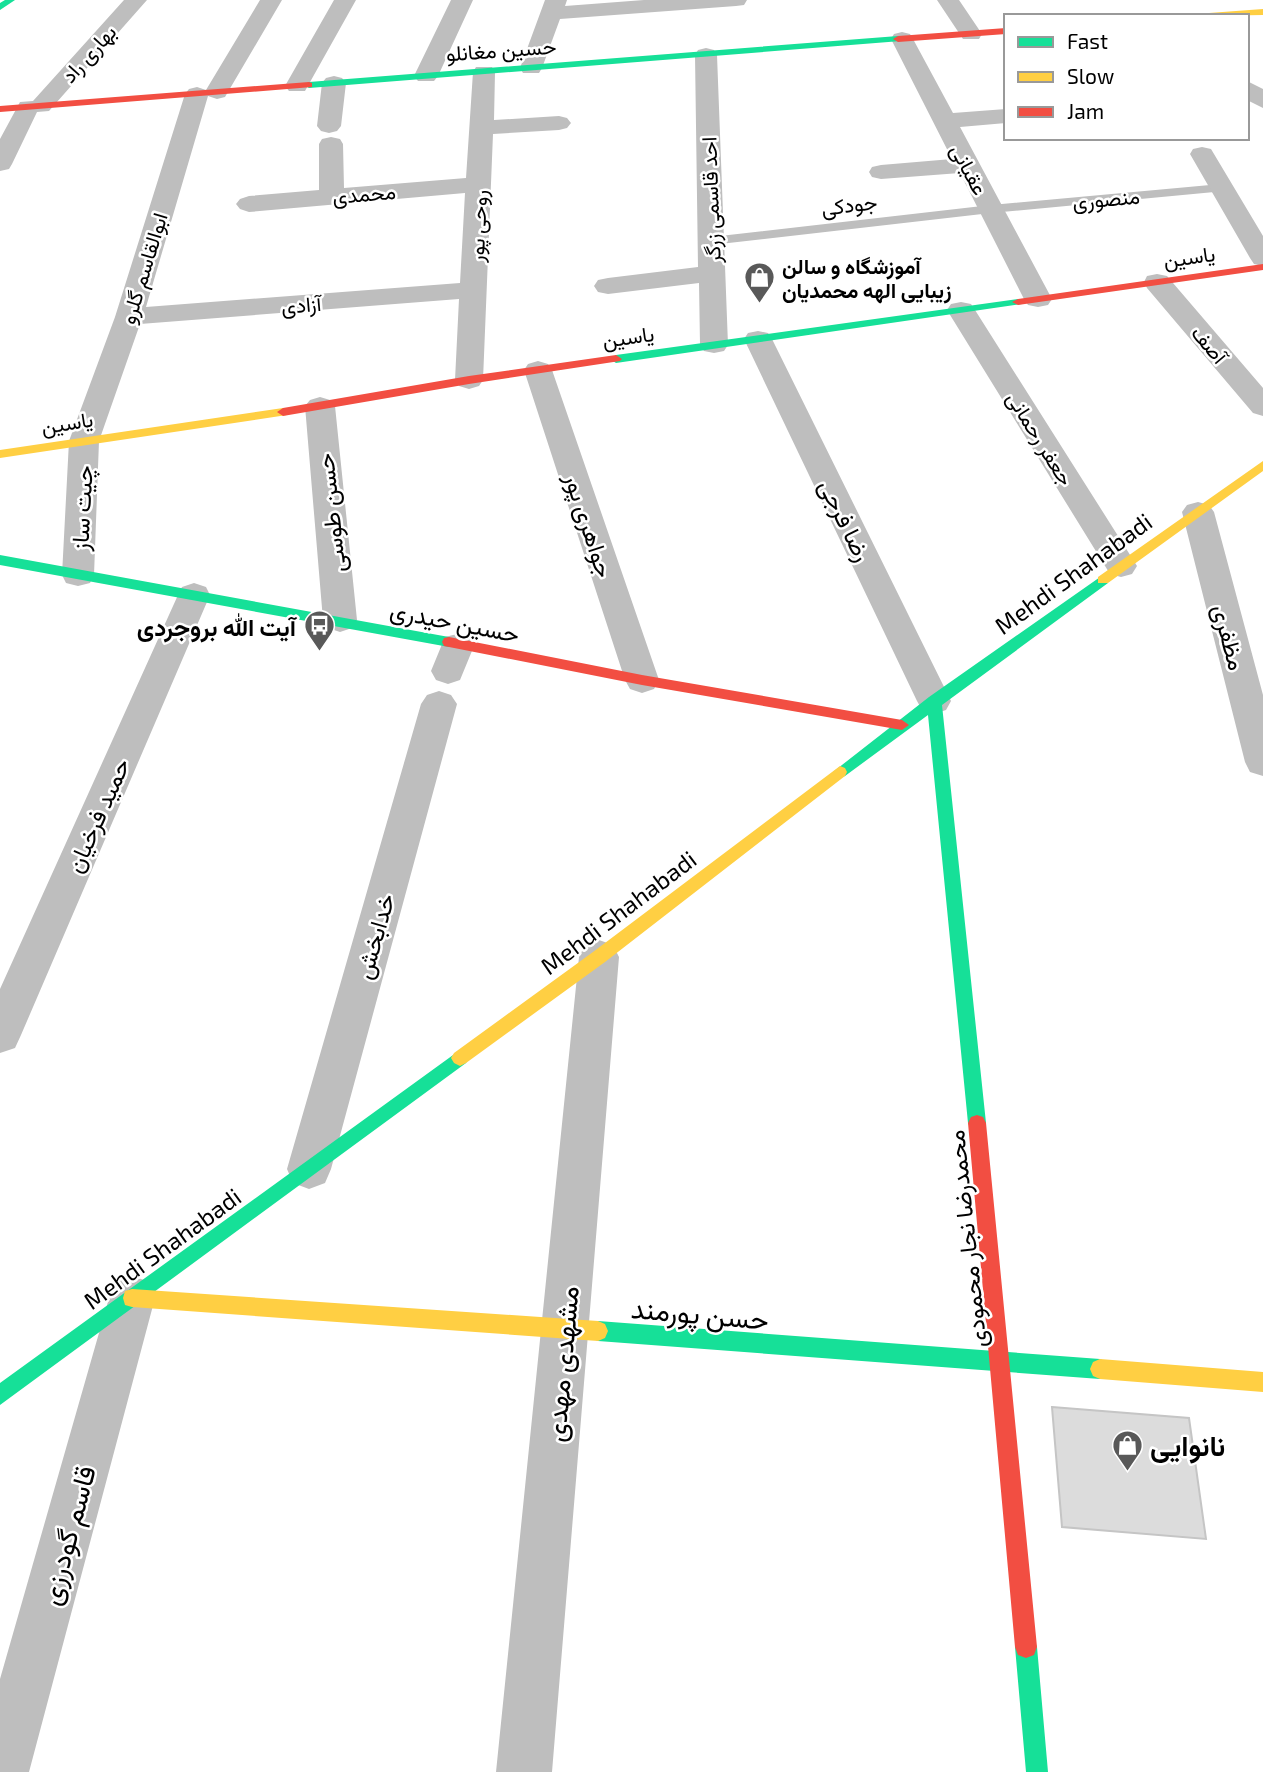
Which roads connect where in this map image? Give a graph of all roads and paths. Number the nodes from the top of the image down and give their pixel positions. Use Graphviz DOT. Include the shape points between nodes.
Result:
graph roads {
  1 [pos="11,0"];
  2 [pos="136,0"];
  3 [pos="271,0"];
  4 [pos="345,0"];
  5 [pos="462,0"];
  6 [pos="736,0"];
  7 [pos="948,0"];
  8 [pos="0,7"];
  9 [pos="554,7"];
  10 [pos="1263,12"];
  11 [pos="1236,14"];
  12 [pos="1004,31"];
  13 [pos="971,34"];
  14 [pos="902,39"];
  15 [pos="706,55"];
  16 [pos="531,68"];
  17 [pos="484,72"];
  18 [pos="426,76"];
  19 [pos="334,83"];
  20 [pos="297,86"];
  21 [pos="207,93"];
  22 [pos="34,107"];
  23 [pos="0,109"];
  24 [pos="1004,116"];
  25 [pos="945,121"];
  26 [pos="559,123"];
  27 [pos="482,128"];
  28 [pos="1202,154"];
  29 [pos="0,164"];
  30 [pos="968,164"];
  31 [pos="881,172"];
  32 [pos="479,184"];
  33 [pos="1221,188"];
  34 [pos="332,196"];
  35 [pos="250,204"];
  36 [pos="991,209"];
  37 [pos="711,242"];
  38 [pos="1263,258"];
  39 [pos="1263,267"];
  40 [pos="712,273"];
  41 [pos="1157,282"];
  42 [pos="608,285"];
  43 [pos="474,290"];
  44 [pos="1038,299"];
  45 [pos="961,310"];
  46 [pos="129,317"];
  47 [pos="758,339"];
  48 [pos="714,345"];
  49 [pos="538,370"];
  50 [pos="469,380"];
  51 [pos="320,406"];
  52 [pos="1263,407"];
  53 [pos="84,441"];
  54 [pos="0,454"];
  55 [pos="1263,464"];
  56 [pos="1198,512"];
  57 [pos="0,560"];
  58 [pos="1121,566"];
  59 [pos="78,575"];
  60 [pos="194,595"];
  61 [pos="340,620"];
  62 [pos="448,674"];
  63 [pos="642,680"];
  64 [pos="934,701"];
  65 [pos="902,725"];
  66 [pos="1263,761"];
  67 [pos="599,957"];
  68 [pos="0,1035"];
  69 [pos="309,1169"];
  70 [pos="132,1298"];
  71 [pos="565,1328"];
  72 [pos="1002,1363"];
  73 [pos="1263,1382"];
  74 [pos="0,1395"];
  75 [pos="1,1772"];
  76 [pos="524,1772"];
  77 [pos="1037,1772"];
  1 -- 8 [label="street"];
  2 -- 22 [label="street, بهاری راد"];
  3 -- 21 [label="street, ابوالقاسم گلرو"];
  4 -- 20 [label="street"];
  5 -- 18 [label="street"];
  6 -- 9 [label="street"];
  7 -- 13 [label="street"];
  9 -- 16 [label="street"];
  10 -- 11 [label="street"];
  12 -- 13 [label="street, حسین مغانلو"];
  13 -- 14 [label="street, حسین مغانلو"];
  14 -- 15 [label="street, حسین مغانلو"];
  14 -- 25 [label="street, عقیانی"];
  15 -- 16 [label="street, حسین مغانلو"];
  15 -- 37 [label="street, احد قاسمی زرگر"];
  16 -- 17 [label="street, حسین مغانلو"];
  17 -- 18 [label="street, حسین مغانلو"];
  17 -- 27 [label="street, روحی پور"];
  18 -- 19 [label="street, حسین مغانلو"];
  19 -- 20 [label="street, حسین مغانلو"];
  19 -- 34 [label="street"];
  20 -- 21 [label="street, حسین مغانلو"];
  21 -- 22 [label="street, حسین مغانلو"];
  21 -- 46 [label="street, ابوالقاسم گلرو"];
  22 -- 23 [label="street, حسین مغانلو"];
  22 -- 29 [label="street, بهاری راد"];
  24 -- 25 [label="street"];
  25 -- 30 [label="street, عقیانی"];
  26 -- 27 [label="street"];
  27 -- 32 [label="street, روحی پور"];
  28 -- 33 [label="street"];
  30 -- 31 [label="street"];
  30 -- 36 [label="street, عقیانی"];
  32 -- 34 [label="street, محمدی"];
  32 -- 43 [label="street, روحی پور"];
  33 -- 36 [label="lane, منصوری"];
  33 -- 38 [label="street"];
  34 -- 35 [label="street, محمدی"];
  36 -- 37 [label="lane, جودکی"];
  36 -- 44 [label="street, عقیانی"];
  37 -- 40 [label="street, احد قاسمی زرگر"];
  39 -- 41 [label="street, یاسین"];
  40 -- 42 [label="street"];
  40 -- 48 [label="street, احد قاسمی زرگر"];
  41 -- 44 [label="street, یاسین"];
  41 -- 52 [label="street, آصف"];
  43 -- 46 [label="street, آزادی"];
  43 -- 50 [label="street, روحی پور"];
  44 -- 45 [label="street, یاسین"];
  45 -- 47 [label="street, یاسین"];
  45 -- 58 [label="street, جعفر رحمانی"];
  46 -- 53 [label="street, ابوالقاسم گلرو"];
  47 -- 48 [label="street, یاسین"];
  47 -- 64 [label="street, رضا فرجی"];
  48 -- 49 [label="street, یاسین"];
  49 -- 50 [label="street, یاسین"];
  49 -- 63 [label="street, جواهری پور"];
  50 -- 51 [label="street, یاسین"];
  51 -- 53 [label="street, یاسین"];
  51 -- 61 [label="street, حسن طوسی"];
  53 -- 54 [label="street, یاسین"];
  53 -- 59 [label="street, چیت ساز"];
  55 -- 56 [label="street, Mehdi Shahabadi"];
  56 -- 58 [label="street, Mehdi Shahabadi"];
  56 -- 66 [label="street, مظفری"];
  57 -- 59 [label="street, حسین حیدری"];
  58 -- 64 [label="street, Mehdi Shahabadi"];
  59 -- 60 [label="street, حسین حیدری"];
  60 -- 61 [label="street, حسین حیدری"];
  60 -- 68 [label="street, حمید فرخیان"];
  61 -- 62 [label="street, حسین حیدری"];
  62 -- 63 [label="street, حسین حیدری"];
  62 -- 69 [label="street, خدابخش"];
  63 -- 65 [label="street, حسین حیدری"];
  64 -- 65 [label="street, Mehdi Shahabadi"];
  64 -- 72 [label="street, محمدرضا نجار محمودی"];
  65 -- 67 [label="street, Mehdi Shahabadi"];
  67 -- 69 [label="street, Mehdi Shahabadi"];
  67 -- 71 [label="street, مشهدی مهدی"];
  69 -- 70 [label="street, Mehdi Shahabadi"];
  70 -- 71 [label="street, حسن پورمند"];
  70 -- 74 [label="street, Mehdi Shahabadi"];
  70 -- 75 [label="street, قاسم گودرزی"];
  71 -- 72 [label="street, حسن پورمند"];
  71 -- 76 [label="street, مشهدی مهدی"];
  72 -- 73 [label="street, حسن پورمند"];
  72 -- 77 [label="street, محمدرضا نجار محمودی"];
}
